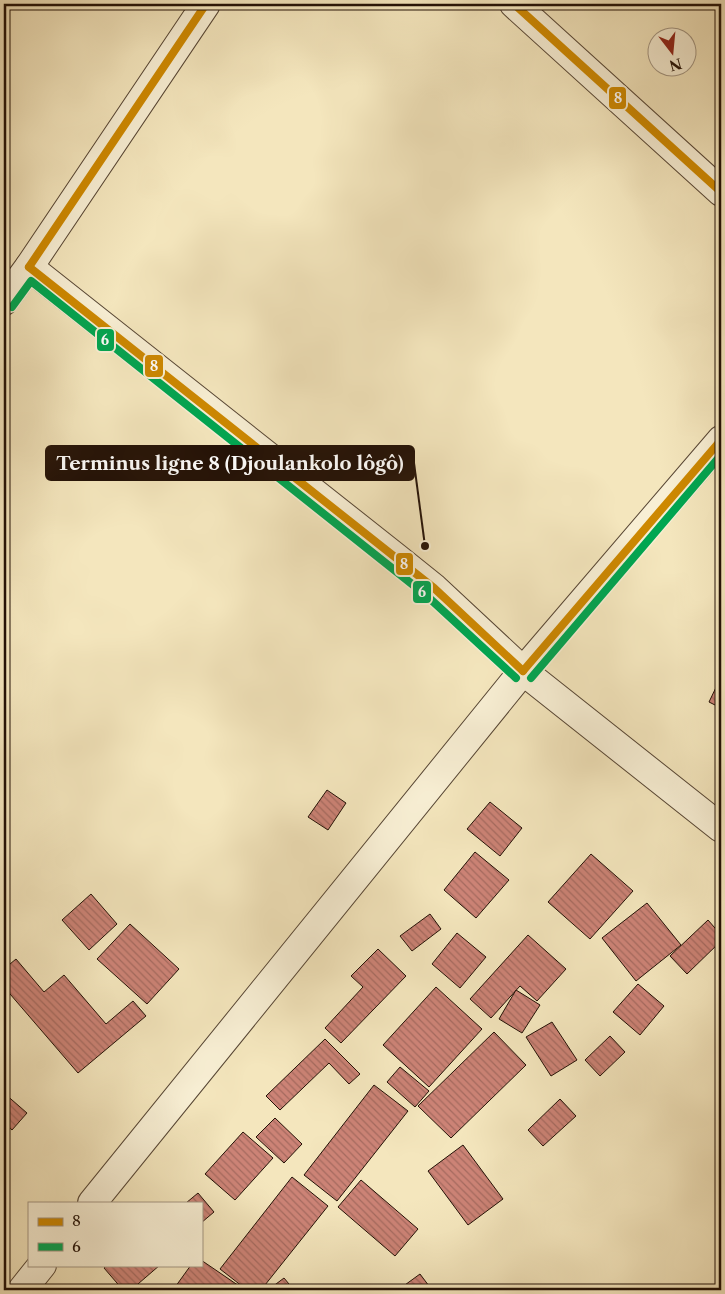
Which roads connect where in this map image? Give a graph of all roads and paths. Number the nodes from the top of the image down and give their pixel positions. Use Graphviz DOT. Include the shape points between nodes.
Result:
graph roads {
  1 [pos="206,4"];
  2 [pos="514,4"];
  3 [pos="721,192"];
  4 [pos="29,267"];
  5 [pos="4,301"];
  6 [pos="721,440"];
  7 [pos="523,671"];
  8 [pos="721,828"];
  9 [pos="93,1202"];
  10 [pos="41,1266"];
  11 [pos="22,1290"];
  1 -- 4 [label="street"];
  2 -- 3 [label="street"];
  4 -- 5 [label="street"];
  4 -- 7 [label="street" via="434,588"];
  6 -- 7 [label="street"];
  7 -- 8 [label="street"];
  7 -- 9 [label="street"];
  10 -- 11 [label="street"];
}
